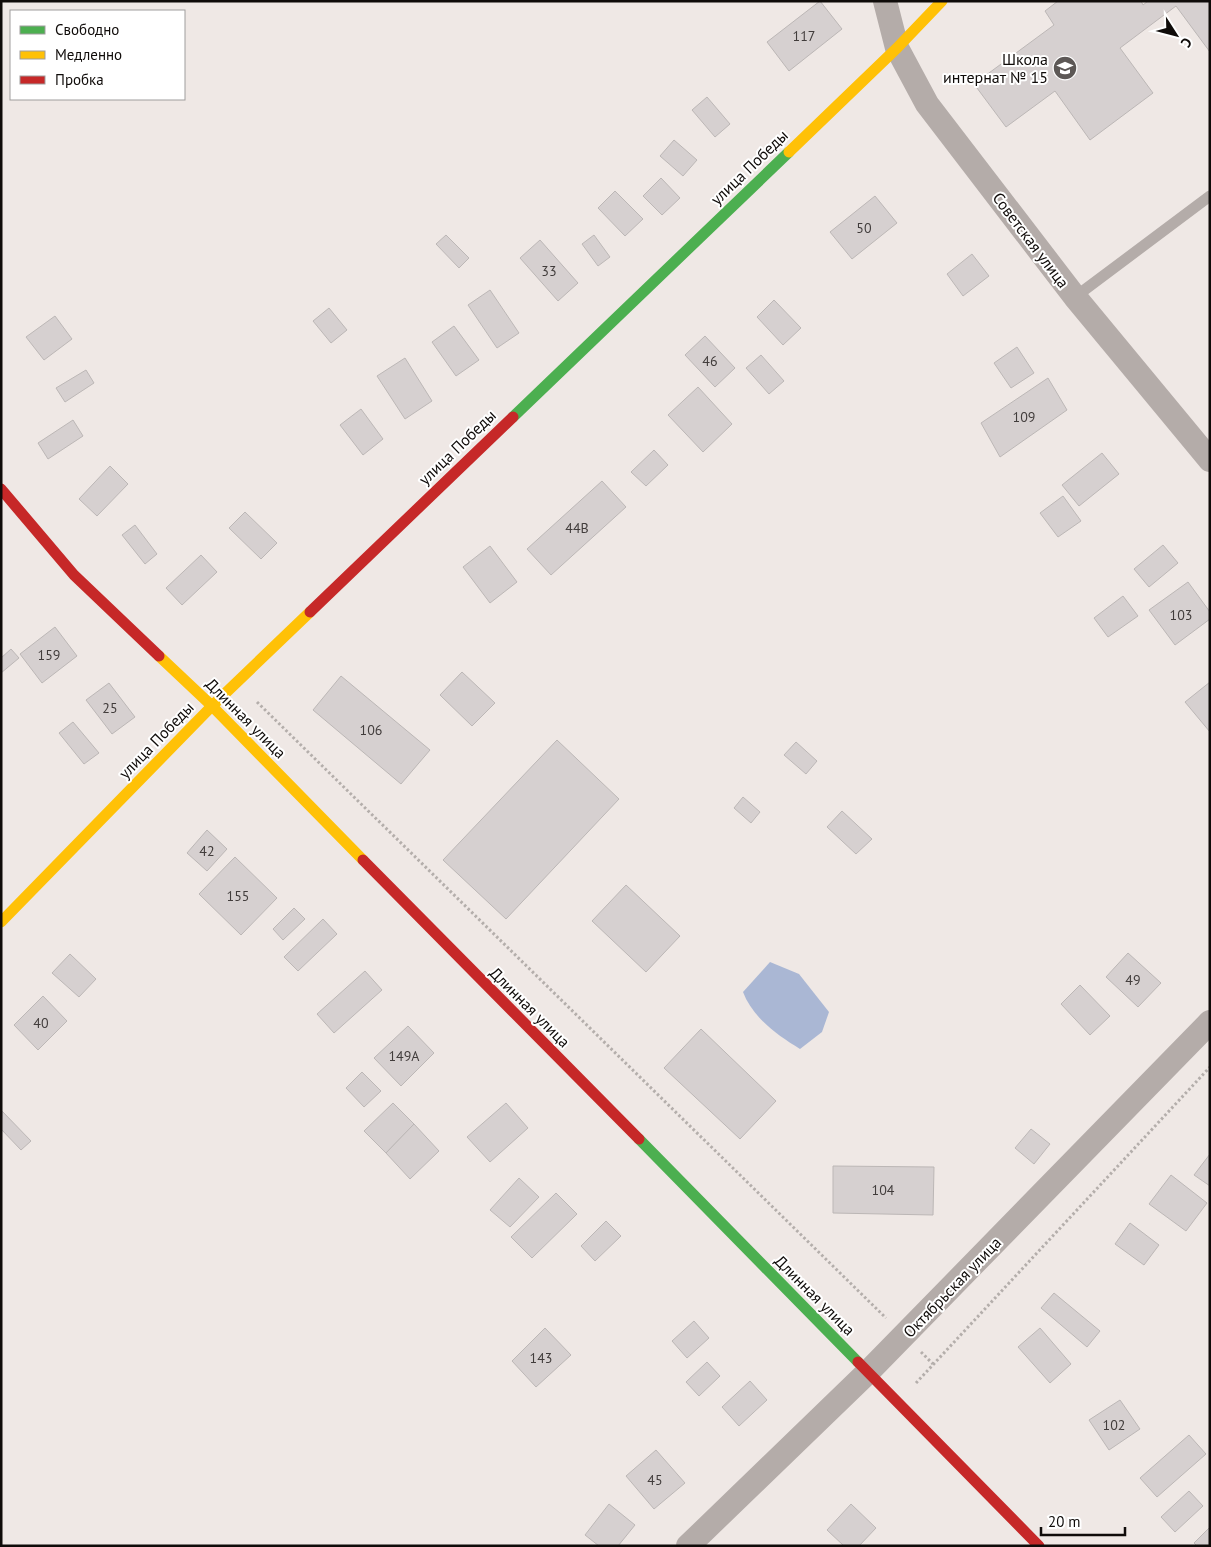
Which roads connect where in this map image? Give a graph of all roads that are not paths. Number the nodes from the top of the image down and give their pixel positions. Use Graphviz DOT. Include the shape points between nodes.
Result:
graph roads {
  1 [pos="885,1"];
  2 [pos="942,1"];
  3 [pos="897,48"];
  4 [pos="1210,196"];
  5 [pos="1075,297"];
  6 [pos="1210,460"];
  7 [pos="1,489"];
  8 [pos="212,706"];
  9 [pos="1,922"];
  10 [pos="1210,1022"];
  11 [pos="868,1372"];
  12 [pos="688,1546"];
  13 [pos="1039,1546"];
  1 -- 3 [label="street, Советская улица"];
  2 -- 3 [label="street, улица Победы"];
  3 -- 5 [label="street, Советская улица" via="927,104"];
  3 -- 8 [label="street, улица Победы"];
  4 -- 5 [label="lane"];
  5 -- 6 [label="street, Советская улица"];
  7 -- 8 [label="street, Длинная улица" via="74,575"];
  8 -- 9 [label="street, улица Победы"];
  8 -- 11 [label="street, Длинная улица"];
  10 -- 11 [label="street, Октябрьская улица"];
  11 -- 12 [label="street, Октябрьская улица"];
  11 -- 13 [label="street, Длинная улица"];
}
